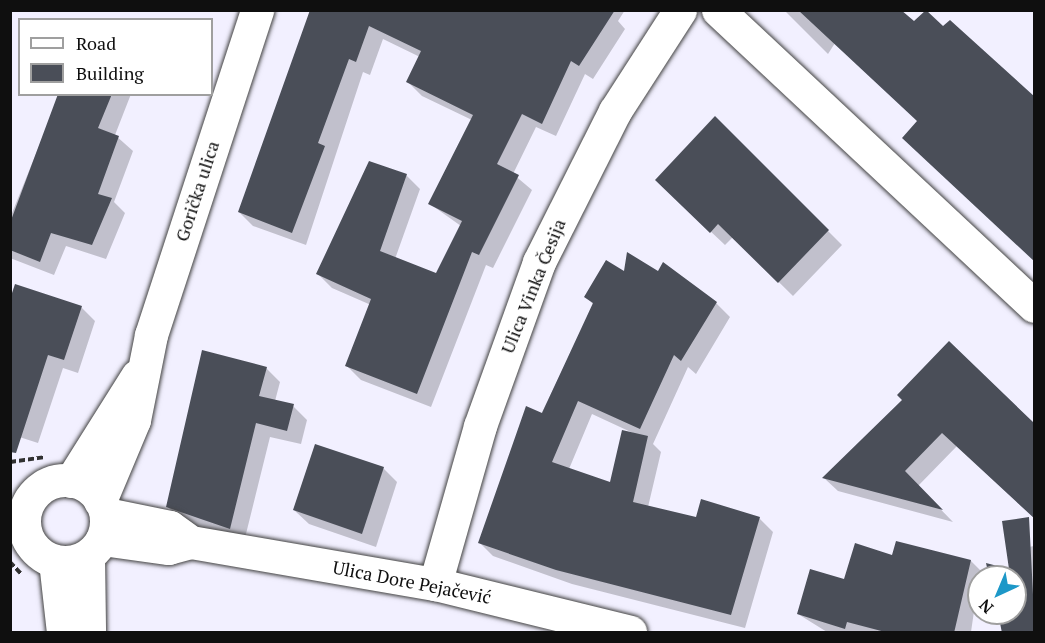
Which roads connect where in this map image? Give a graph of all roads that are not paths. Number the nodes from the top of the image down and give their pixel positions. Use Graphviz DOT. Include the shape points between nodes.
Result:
graph roads {
  1 [pos="257,10"];
  2 [pos="680,10"];
  3 [pos="718,10"];
  4 [pos="1035,306"];
  5 [pos="140,372"];
  6 [pos="71,481"];
  7 [pos="22,493"];
  8 [pos="18,526"];
  9 [pos="99,527"];
  10 [pos="55,561"];
  11 [pos="435,584"];
  12 [pos="63,633"];
  13 [pos="89,633"];
  14 [pos="630,633"];
  1 -- 5 [label="street, Gorička ulica"];
  2 -- 11 [label="street, Ulica Vinka Česija" via="615,111 539,262 484,416"];
  3 -- 4 [label="street"];
  5 -- 6 [label="street, Gorička ulica"];
  5 -- 9 [label="street, Gorička ulica" via="134,420"];
  6 -- 7 [label="street"];
  6 -- 9 [label="street"];
  7 -- 8 [label="street"];
  8 -- 10 [label="street" via="36,549"];
  9 -- 10 [label="street"];
  9 -- 11 [label="street, Ulica Dore Pejačević" via="170,527 191,542"];
  9 -- 13 [label="street"];
  10 -- 12 [label="street"];
  11 -- 14 [label="street, Ulica Dore Pejačević"];
}
